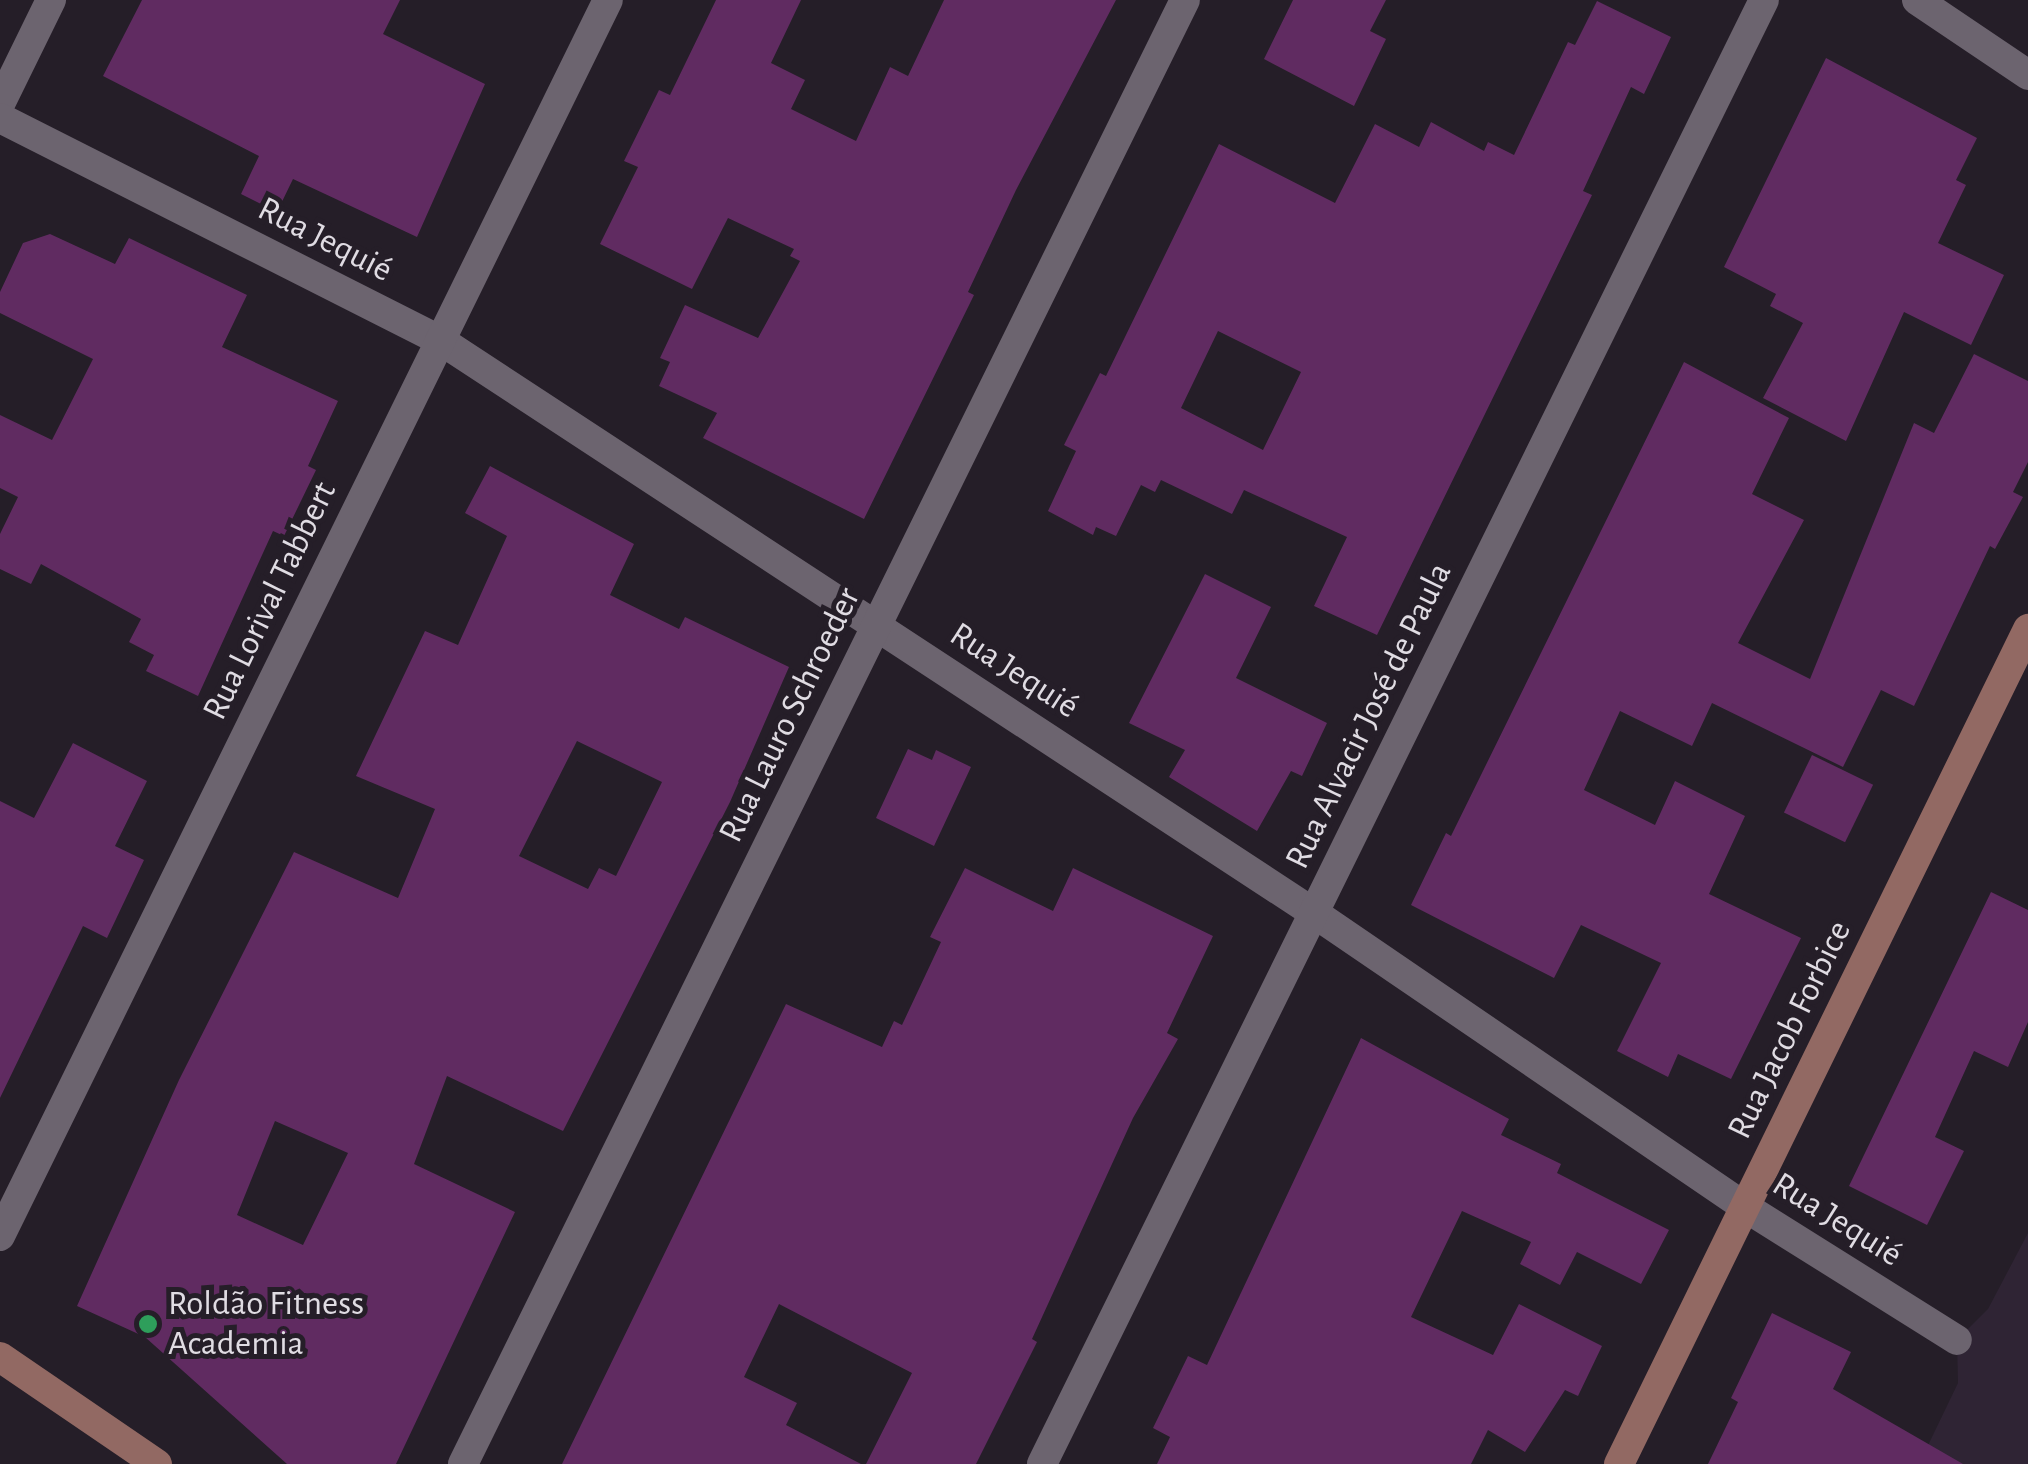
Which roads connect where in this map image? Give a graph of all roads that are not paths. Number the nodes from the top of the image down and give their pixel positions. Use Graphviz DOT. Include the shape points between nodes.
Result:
graph roads {
  1 [pos="52,0"];
  2 [pos="608,0"];
  3 [pos="1186,0"];
  4 [pos="1764,0"];
  5 [pos="1917,0"];
  6 [pos="2028,75"];
  7 [pos="0,104"];
  8 [pos="0,118"];
  9 [pos="440,340"];
  10 [pos="876,626"];
  11 [pos="2028,629"];
  12 [pos="1314,912"];
  13 [pos="1745,1207"];
  14 [pos="0,1236"];
  15 [pos="1957,1340"];
  16 [pos="0,1357"];
  17 [pos="157,1464"];
  18 [pos="462,1464"];
  19 [pos="1042,1464"];
  20 [pos="1619,1464"];
  1 -- 7 [label="street"];
  2 -- 9 [label="street, Rua Lorival Tabbert"];
  3 -- 10 [label="street, Rua Lauro Schroeder"];
  4 -- 12 [label="street, Rua Alvacir José de Paula"];
  5 -- 6 [label="street"];
  8 -- 9 [label="street, Rua Jequié"];
  9 -- 10 [label="street, Rua Jequié"];
  9 -- 14 [label="street, Rua Lorival Tabbert"];
  10 -- 12 [label="street, Rua Jequié"];
  10 -- 18 [label="street, Rua Lauro Schroeder"];
  11 -- 13 [label="street, Rua Jacob Forbice"];
  12 -- 13 [label="street, Rua Jequié"];
  12 -- 19 [label="street, Rua Alvacir José de Paula"];
  13 -- 15 [label="street, Rua Jequié"];
  13 -- 20 [label="street, Rua Jacob Forbice"];
  16 -- 17 [label="street"];
}
